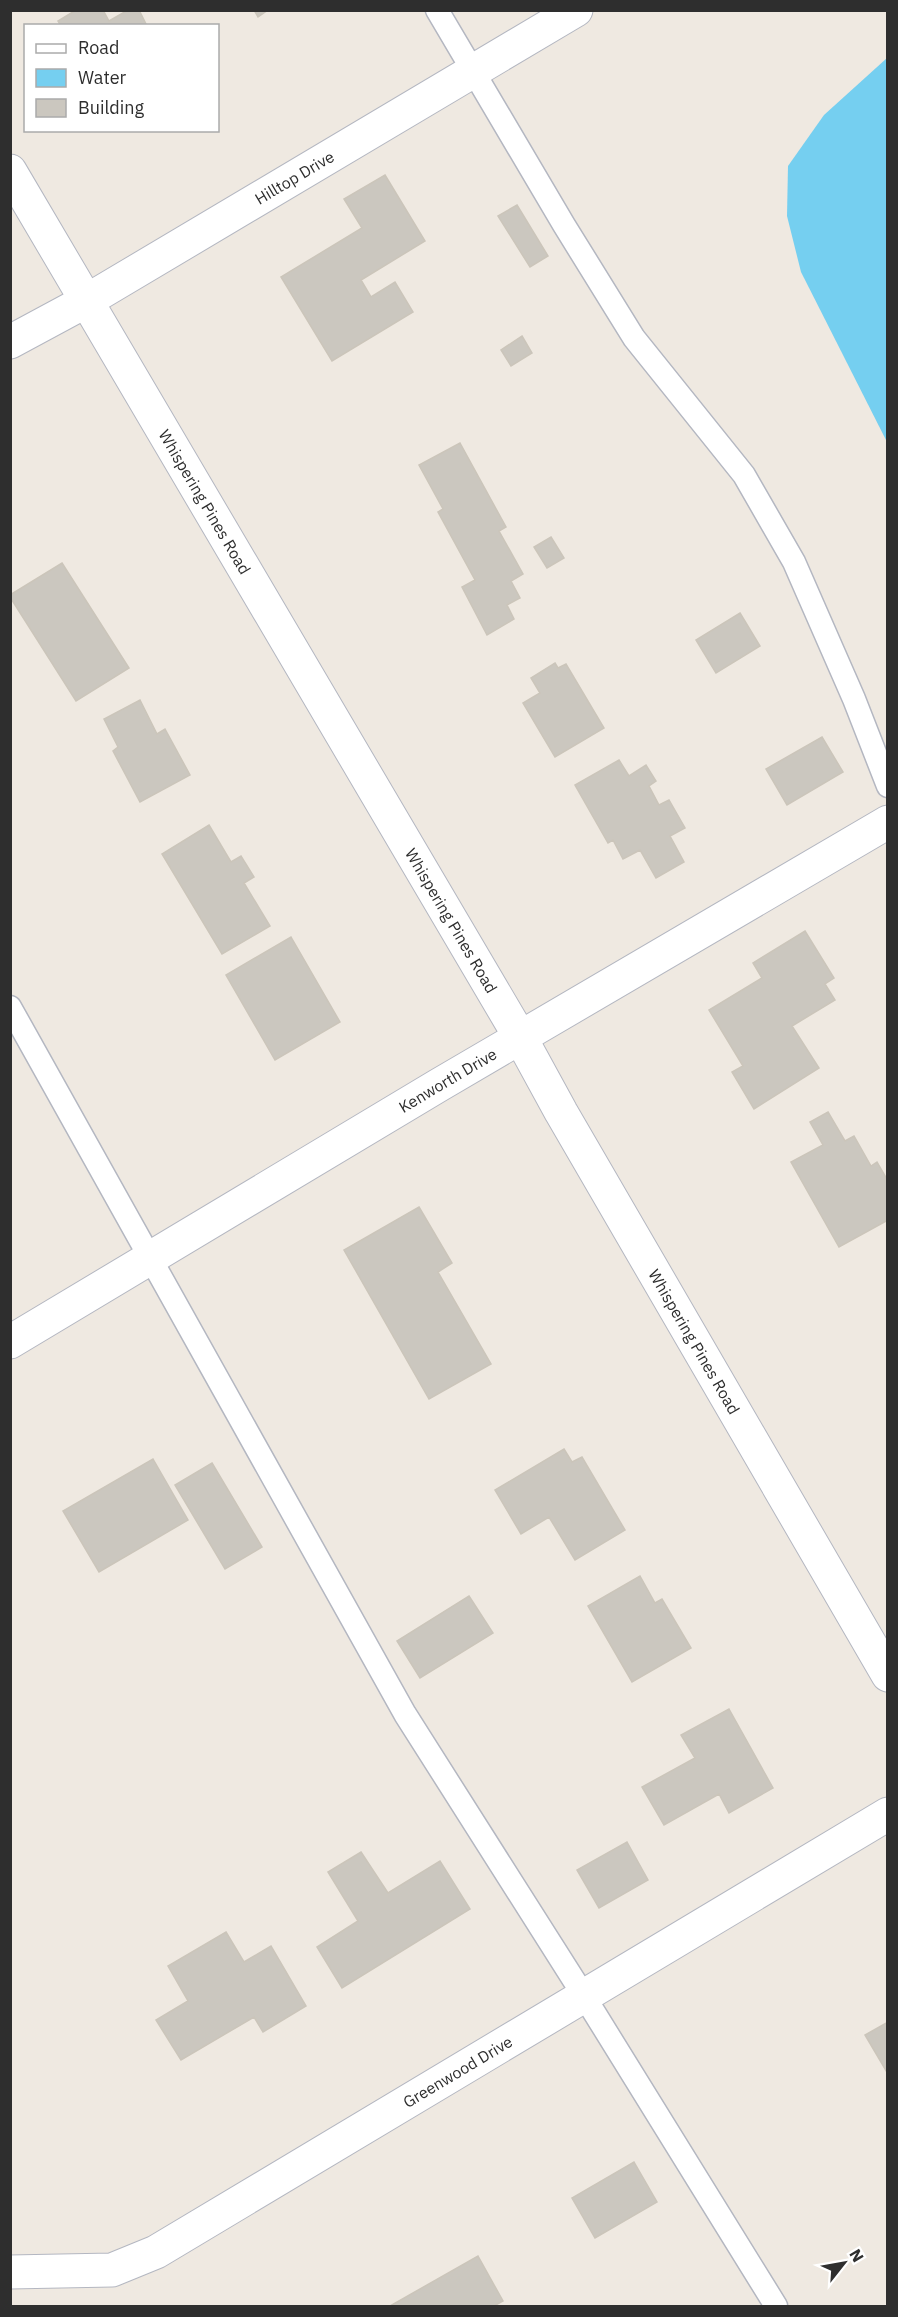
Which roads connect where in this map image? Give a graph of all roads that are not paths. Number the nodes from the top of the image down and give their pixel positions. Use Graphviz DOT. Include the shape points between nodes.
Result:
graph roads {
  1 [pos="437,10"];
  2 [pos="576,10"];
  3 [pos="472,72"];
  4 [pos="10,171"];
  5 [pos="88,300"];
  6 [pos="10,342"];
  7 [pos="888,786"];
  8 [pos="888,822"];
  9 [pos="10,1007"];
  10 [pos="520,1037"];
  11 [pos="152,1257"];
  12 [pos="10,1342"];
  13 [pos="888,1675"];
  14 [pos="888,1814"];
  15 [pos="584,1996"];
  16 [pos="10,2272"];
  17 [pos="776,2307"];
  1 -- 3 [label="lane"];
  2 -- 3 [label="street, Hilltop Drive"];
  3 -- 5 [label="street, Hilltop Drive"];
  3 -- 7 [label="lane" via="634,338 749,484 794,562"];
  4 -- 5 [label="street, Whispering Pines Road"];
  5 -- 6 [label="street, Hilltop Drive"];
  5 -- 10 [label="street, Whispering Pines Road"];
  8 -- 10 [label="street, Kenworth Drive"];
  9 -- 11 [label="lane"];
  10 -- 11 [label="street, Kenworth Drive"];
  10 -- 13 [label="street, Whispering Pines Road"];
  11 -- 12 [label="street, Kenworth Drive"];
  11 -- 15 [label="lane" via="405,1714"];
  14 -- 15 [label="street, Greenwood Drive"];
  15 -- 16 [label="street, Greenwood Drive" via="156,2252 112,2270"];
  15 -- 17 [label="lane"];
}
